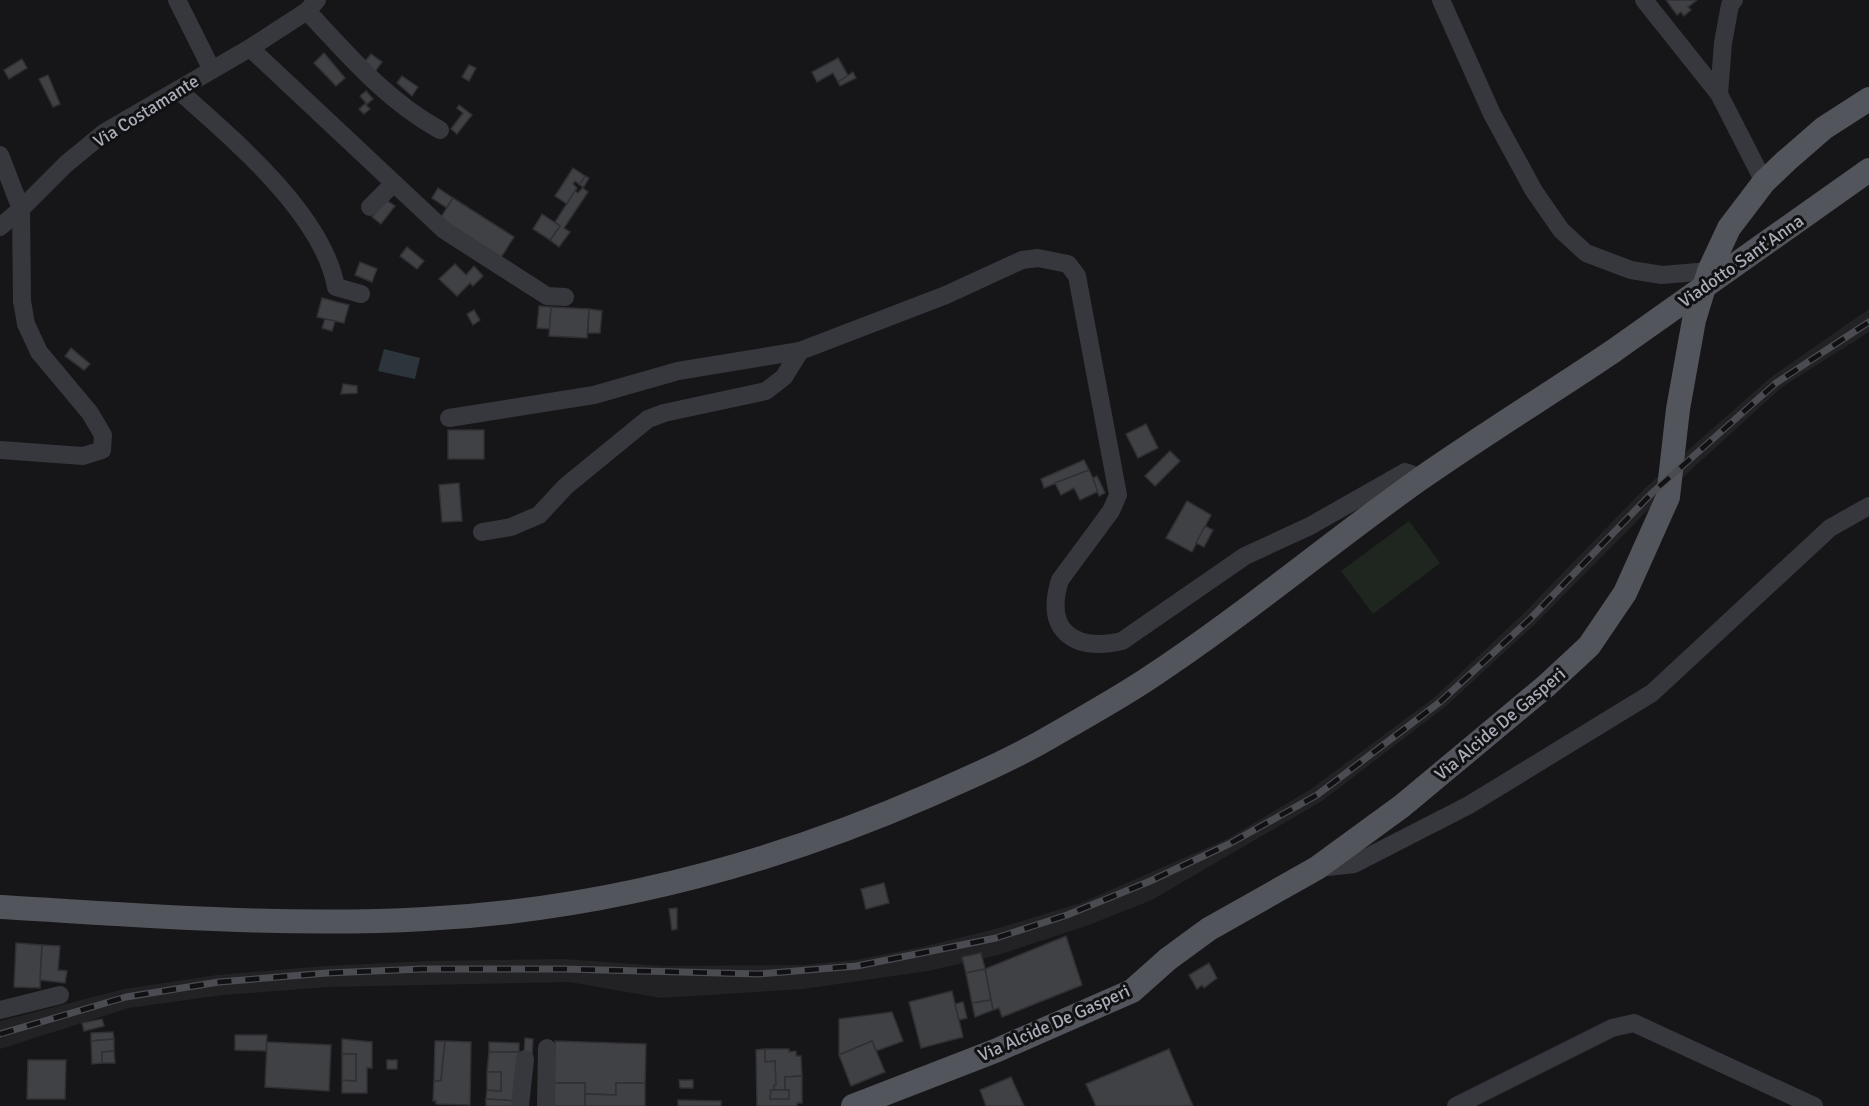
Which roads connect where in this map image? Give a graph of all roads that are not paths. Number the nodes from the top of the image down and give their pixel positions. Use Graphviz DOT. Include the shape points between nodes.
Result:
graph roads {
  1 [pos="177,0"];
  2 [pos="1441,0"];
  3 [pos="1644,0"];
  4 [pos="1734,0"];
  5 [pos="312,6"];
  6 [pos="250,48"];
  7 [pos="212,70"];
  8 [pos="178,90"];
  9 [pos="1719,94"];
  10 [pos="1869,99"];
  11 [pos="440,130"];
  12 [pos="0,155"];
  13 [pos="1869,170"];
  14 [pos="1764,182"];
  15 [pos="394,183"];
  16 [pos="370,207"];
  17 [pos="21,209"];
  18 [pos="0,227"];
  19 [pos="1709,271"];
  20 [pos="361,294"];
  21 [pos="565,297"];
  22 [pos="800,351"];
  23 [pos="449,418"];
  24 [pos="0,450"];
  25 [pos="1422,478"];
  26 [pos="1869,506"];
  27 [pos="482,532"];
  28 [pos="1317,868"];
  29 [pos="0,907"];
  30 [pos="60,995"];
  31 [pos="0,1010"];
  32 [pos="547,1048"];
  33 [pos="525,1059"];
  34 [pos="520,1106"];
  35 [pos="546,1106"];
  36 [pos="853,1106"];
  37 [pos="1456,1106"];
  38 [pos="1814,1106"];
  1 -- 7 [label="street"];
  2 -- 19 [label="street" via="1491,114 1561,230 1586,253 1631,270 1662,275"];
  3 -- 9 [label="street"];
  4 -- 9 [label="street" via="1723,43"];
  5 -- 6 [label="street, Via Costamante"];
  5 -- 11 [label="street" via="370,78 409,113"];
  6 -- 7 [label="street, Via Costamante"];
  6 -- 15 [label="street"];
  7 -- 8 [label="street, Via Costamante"];
  8 -- 17 [label="street, Via Costamante" via="105,132"];
  8 -- 20 [label="street" via="270,176 314,232 333,266 336,287"];
  9 -- 14 [label="street"];
  10 -- 14 [label="main road, Via Alcide De Gasperi" via="1824,128"];
  12 -- 17 [label="street"];
  13 -- 25 [label="main road, Viadotto Sant'Anna, bridge" via="1612,352"];
  14 -- 19 [label="main road, Via Alcide De Gasperi" via="1729,228"];
  15 -- 16 [label="street"];
  15 -- 21 [label="street" via="444,230 547,296"];
  17 -- 18 [label="street, Via Costamante"];
  17 -- 24 [label="street" via="26,324 39,352 90,412 103,435 102,450 83,456"];
  19 -- 28 [label="main road, Via Alcide De Gasperi" via="1692,332 1678,409 1668,497 1625,593 1589,646 1546,686 1402,806"];
  22 -- 23 [label="street" via="678,371 594,395"];
  22 -- 25 [label="street" via="946,295 1022,260 1038,258 1068,264 1077,276 1118,495 1111,512 1060,580 1056,593 1055,609 1064,630 1079,643 1100,646 1122,641 1245,556 1310,526 1405,472"];
  22 -- 27 [label="street" via="784,377 766,391 648,420 596,460 538,515 512,527"];
  25 -- 29 [label="main road, Viadotto Sant'Anna" via="1149,678 1053,736 889,813 702,876 621,895 428,919 228,920"];
  26 -- 28 [label="street" via="1830,528 1652,693 1469,805 1354,864"];
  28 -- 36 [label="main road, Via Alcide De Gasperi" via="1209,929 1132,992"];
  30 -- 31 [label="street"];
  32 -- 35 [label="street"];
  33 -- 34 [label="street"];
  37 -- 38 [label="street" via="1612,1028 1634,1023"];
}
